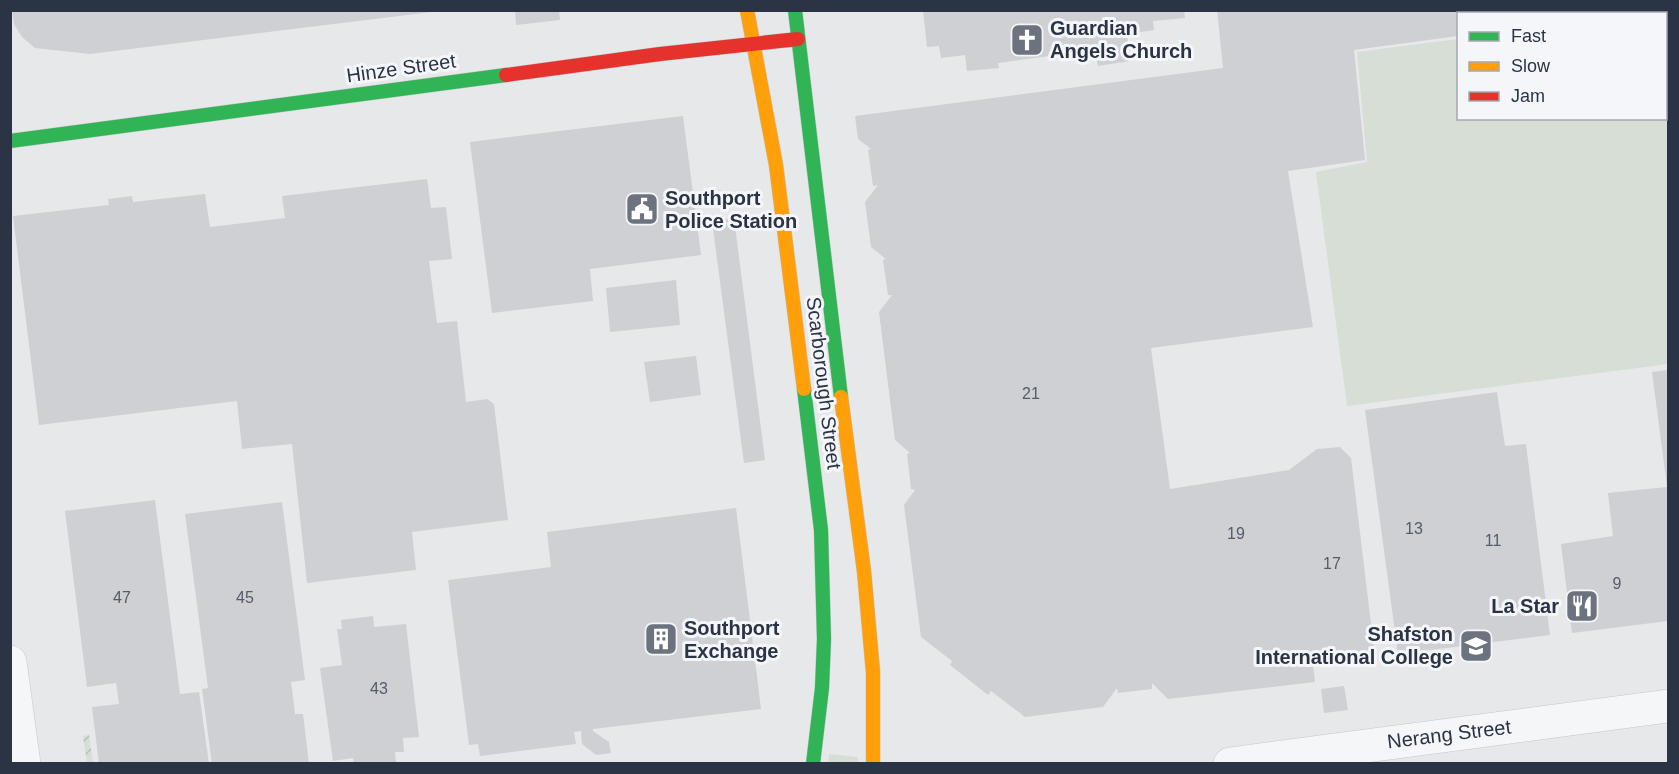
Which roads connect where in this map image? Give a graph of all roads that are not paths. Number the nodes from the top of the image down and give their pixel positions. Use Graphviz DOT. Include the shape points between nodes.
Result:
graph roads {
  1 [pos="747,10"];
  2 [pos="795,10"];
  3 [pos="798,39"];
  4 [pos="752,44"];
  5 [pos="10,141"];
  6 [pos="10,662"];
  7 [pos="1668,706"];
  8 [pos="24,764"];
  9 [pos="813,764"];
  10 [pos="873,764"];
  11 [pos="1230,764"];
  1 -- 4 [label="main road, Scarborough Street"];
  2 -- 3 [label="main road, Scarborough Street"];
  3 -- 4 [label="main road, Hinze Street"];
  3 -- 10 [label="main road, Scarborough Street" via="867,603 873,672"];
  4 -- 5 [label="main road, Hinze Street"];
  4 -- 9 [label="main road, Scarborough Street" via="776,165 821,530 824,639"];
  6 -- 8 [label="street"];
  7 -- 11 [label="street, Nerang Street"];
}
